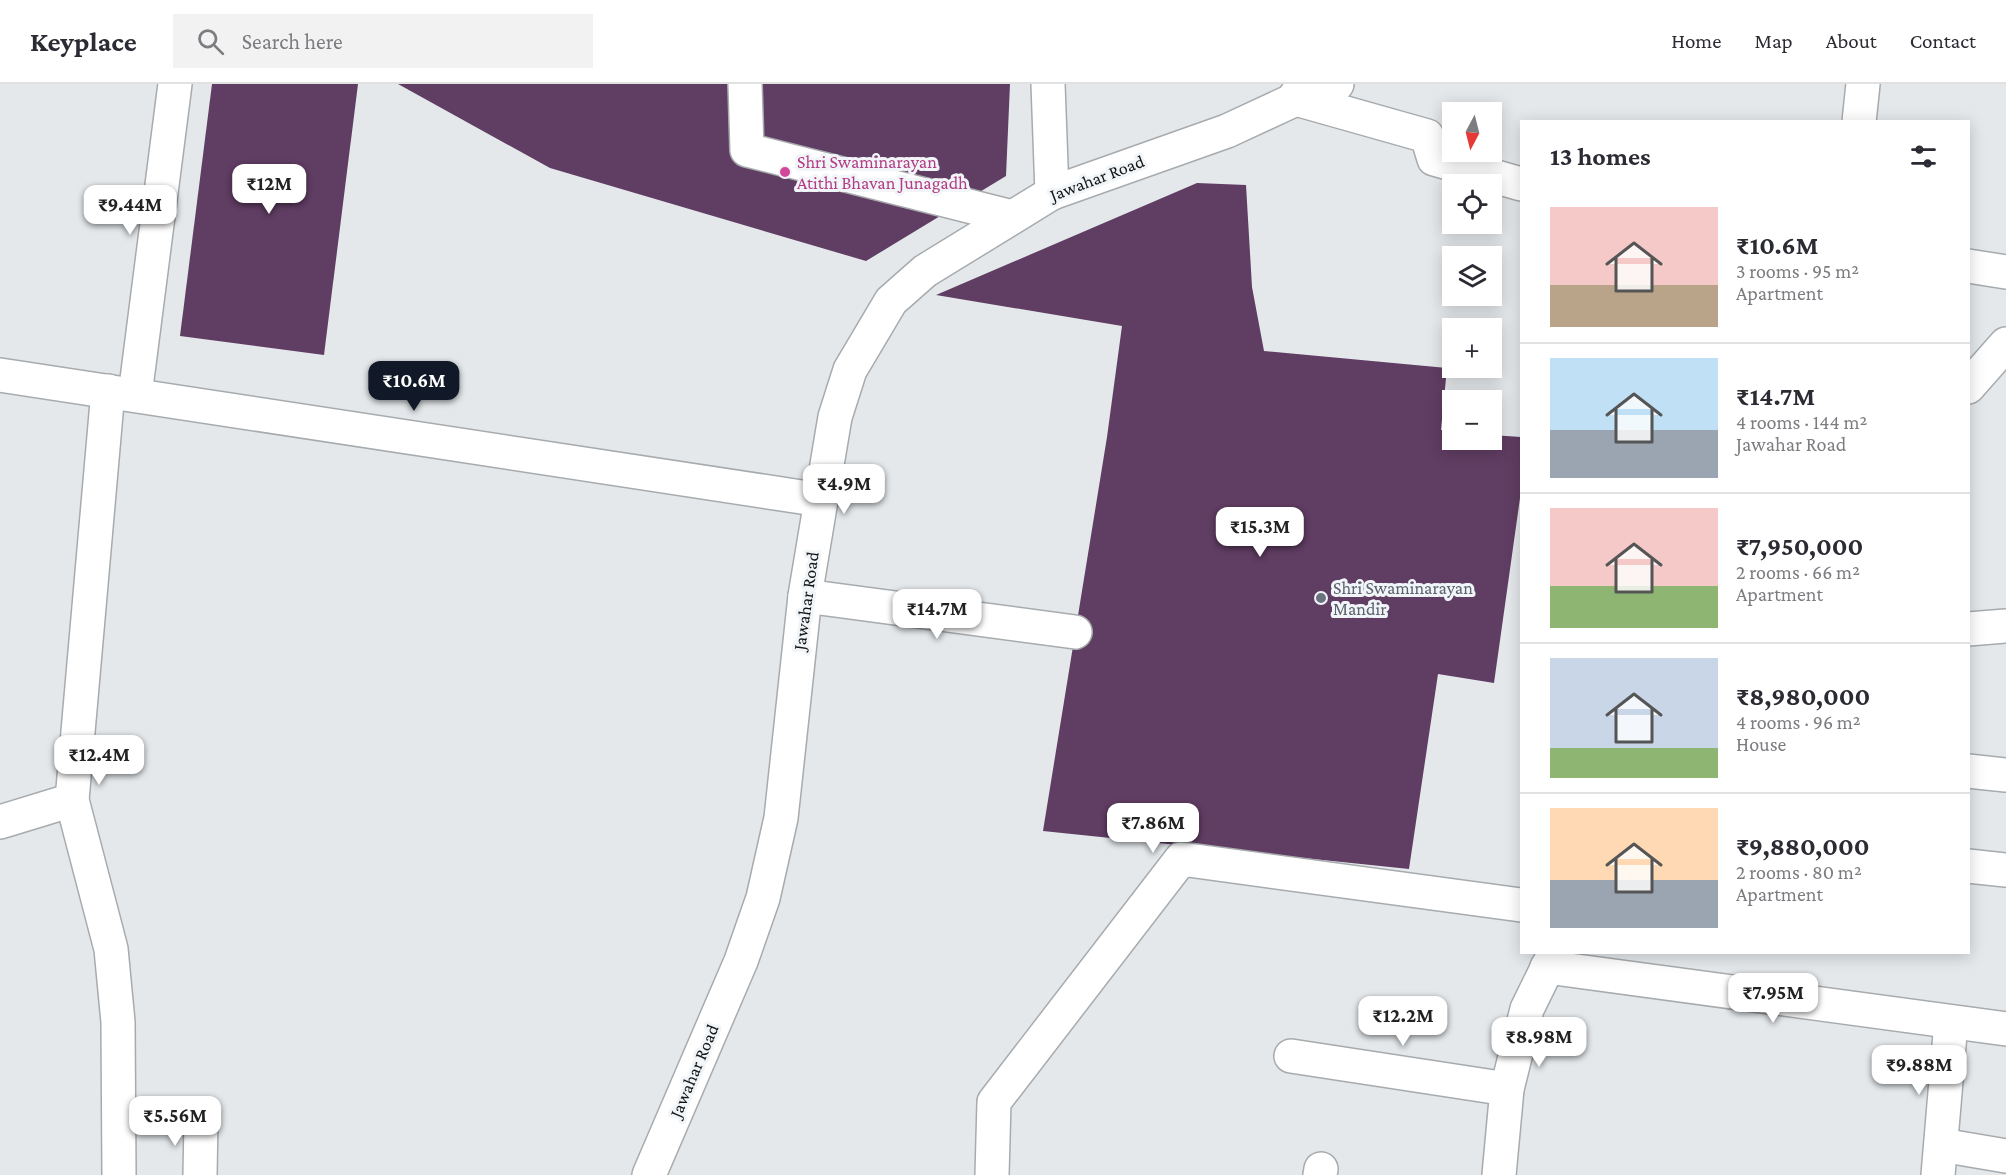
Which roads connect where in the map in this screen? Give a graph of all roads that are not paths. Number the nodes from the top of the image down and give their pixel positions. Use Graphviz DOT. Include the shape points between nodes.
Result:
graph roads {
  1 [pos="175,84"];
  2 [pos="745,84"];
  3 [pos="1048,84"];
  4 [pos="1337,84"];
  5 [pos="1863,84"];
  6 [pos="1296,92"];
  7 [pos="1859,120"];
  8 [pos="1520,184"];
  9 [pos="1052,193"];
  10 [pos="1012,217"];
  11 [pos="1970,266"];
  12 [pos="2006,272"];
  13 [pos="2006,344"];
  14 [pos="0,375"];
  15 [pos="1970,385"];
  16 [pos="121,393"];
  17 [pos="821,500"];
  18 [pos="805,596"];
  19 [pos="2006,626"];
  20 [pos="1970,629"];
  21 [pos="1076,632"];
  22 [pos="1970,771"];
  23 [pos="2006,775"];
  24 [pos="72,800"];
  25 [pos="0,822"];
  26 [pos="1970,866"];
  27 [pos="2006,870"];
  28 [pos="1520,905"];
  29 [pos="1551,960"];
  30 [pos="1951,1022"];
  31 [pos="2006,1029"];
  32 [pos="1291,1056"];
  33 [pos="1507,1089"];
  34 [pos="201,1120"];
  35 [pos="2006,1156"];
  36 [pos="1939,1160"];
  37 [pos="119,1175"];
  38 [pos="200,1175"];
  39 [pos="649,1175"];
  40 [pos="992,1175"];
  41 [pos="1498,1175"];
  1 -- 16 [label="street"];
  2 -- 10 [label="street" via="747,150"];
  3 -- 9 [label="street"];
  4 -- 6 [label="street, Jawahar Road"];
  5 -- 7 [label="street"];
  6 -- 8 [label="street" via="1427,136 1434,159"];
  6 -- 9 [label="street, Jawahar Road" via="1227,131"];
  9 -- 10 [label="street, Jawahar Road"];
  10 -- 17 [label="street, Jawahar Road" via="925,271 891,301 850,370 835,417"];
  11 -- 12 [label="street"];
  13 -- 15 [label="street"];
  14 -- 16 [label="street"];
  16 -- 17 [label="street"];
  16 -- 24 [label="street"];
  17 -- 18 [label="street, Jawahar Road"];
  18 -- 21 [label="street"];
  18 -- 39 [label="street, Jawahar Road" via="781,818 763,898 741,961"];
  19 -- 20 [label="street"];
  22 -- 23 [label="street"];
  24 -- 25 [label="street"];
  24 -- 37 [label="street" via="111,949 118,1022"];
  26 -- 27 [label="street"];
  28 -- 40 [label="street" via="1181,859 994,1102"];
  29 -- 30 [label="street"];
  29 -- 33 [label="street" via="1527,1009"];
  30 -- 31 [label="street"];
  30 -- 36 [label="street"];
  32 -- 33 [label="street"];
  33 -- 41 [label="street"];
  34 -- 38 [label="street"];
  35 -- 36 [label="street"];
}
